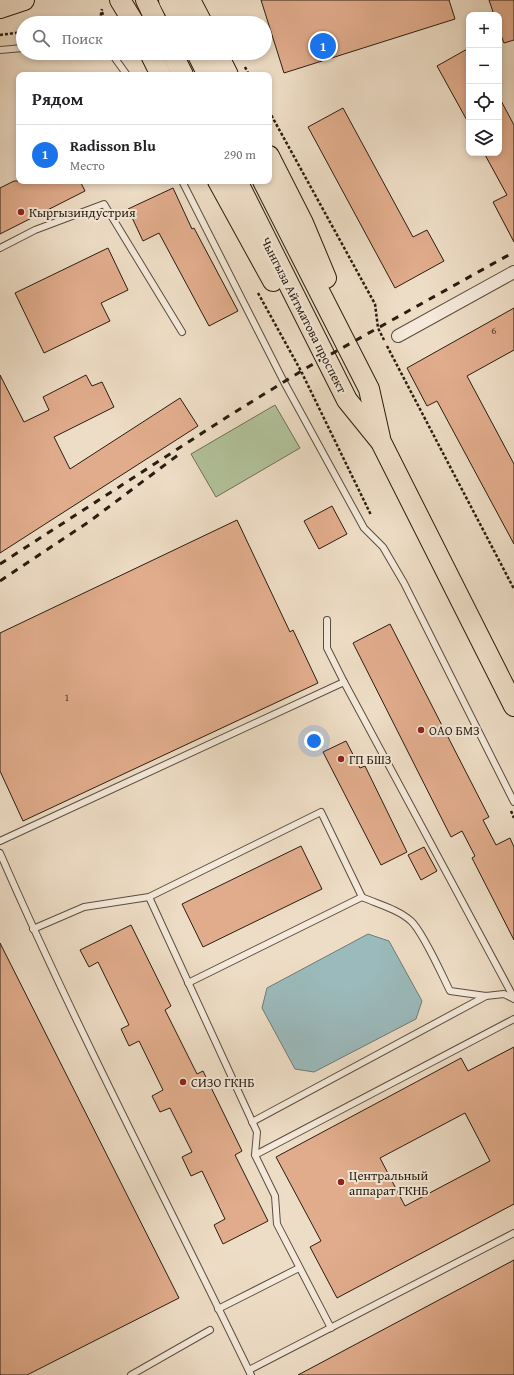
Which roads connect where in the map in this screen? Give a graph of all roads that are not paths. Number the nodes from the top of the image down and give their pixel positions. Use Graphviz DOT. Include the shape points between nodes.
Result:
graph roads {
  1 [pos="24,0"];
  2 [pos="120,0"];
  3 [pos="146,0"];
  4 [pos="169,0"];
  5 [pos="190,0"];
  6 [pos="0,8"];
  7 [pos="130,16"];
  8 [pos="154,16"];
  9 [pos="177,16"];
  10 [pos="198,16"];
  11 [pos="16,49"];
  12 [pos="0,50"];
  13 [pos="116,60"];
  14 [pos="154,60"];
  15 [pos="176,60"];
  16 [pos="200,60"];
  17 [pos="220,60"];
  18 [pos="126,72"];
  19 [pos="160,72"];
  20 [pos="182,72"];
  21 [pos="206,72"];
  22 [pos="226,72"];
  23 [pos="272,162"];
  24 [pos="184,184"];
  25 [pos="220,184"];
  26 [pos="239,184"];
  27 [pos="265,184"];
  28 [pos="0,248"];
  29 [pos="514,272"];
  30 [pos="336,323"];
  31 [pos="182,332"];
  32 [pos="314,334"];
  33 [pos="398,336"];
  34 [pos="381,442"];
  35 [pos="327,620"];
  36 [pos="344,682"];
  37 [pos="514,706"];
  38 [pos="514,802"];
  39 [pos="0,840"];
  40 [pos="0,853"];
  41 [pos="149,897"];
  42 [pos="362,897"];
  43 [pos="33,929"];
  44 [pos="188,983"];
  45 [pos="486,996"];
  46 [pos="514,998"];
  47 [pos="514,1019"];
  48 [pos="252,1122"];
  49 [pos="255,1156"];
  50 [pos="514,1233"];
  51 [pos="299,1268"];
  52 [pos="218,1309"];
  53 [pos="331,1328"];
  54 [pos="210,1330"];
  55 [pos="250,1373"];
  56 [pos="130,1375"];
  1 -- 6 [label="main road"];
  2 -- 7 [label="main road"];
  3 -- 8 [label="main road"];
  4 -- 9 [label="main road"];
  5 -- 10 [label="main road"];
  11 -- 12 [label="lane"];
  13 -- 18 [label="lane"];
  14 -- 19 [label="main road"];
  15 -- 20 [label="main road"];
  16 -- 21 [label="main road"];
  17 -- 22 [label="main road"];
  23 -- 30 [label="main road" via="303,223 328,282"];
  24 -- 38 [label="lane" via="284,382 364,528 383,547 414,602"];
  25 -- 32 [label="main road" via="286,303"];
  26 -- 32 [label="main road, Чынгыза Айтматова проспект"];
  27 -- 30 [label="main road, Чынгыза Айтматова проспект"];
  28 -- 31 [label="lane" via="35,230 104,204"];
  29 -- 33 [label="street"];
  30 -- 34 [label="main road, Чынгыза Айтматова проспект" via="369,389"];
  32 -- 34 [label="main road, Чынгыза Айтматова проспект" via="347,400"];
  34 -- 37 [label="main road, Чынгыза Айтматова проспект"];
  35 -- 36 [label="lane" via="327,648"];
  36 -- 39 [label="lane"];
  36 -- 46 [label="lane"];
  40 -- 43 [label="lane"];
  41 -- 42 [label="lane" via="320,812"];
  41 -- 43 [label="lane" via="84,907"];
  41 -- 44 [label="lane"];
  42 -- 44 [label="lane"];
  42 -- 45 [label="lane" via="401,914 412,922 450,991"];
  43 -- 52 [label="lane"];
  44 -- 48 [label="lane"];
  45 -- 46 [label="lane" via="504,994"];
  45 -- 48 [label="lane"];
  47 -- 49 [label="lane"];
  48 -- 49 [label="lane" via="257,1132"];
  49 -- 51 [label="lane" via="275,1196 277,1224"];
  50 -- 53 [label="lane"];
  51 -- 52 [label="lane"];
  51 -- 53 [label="lane"];
  52 -- 55 [label="lane"];
  53 -- 55 [label="lane"];
  54 -- 56 [label="lane"];
}
